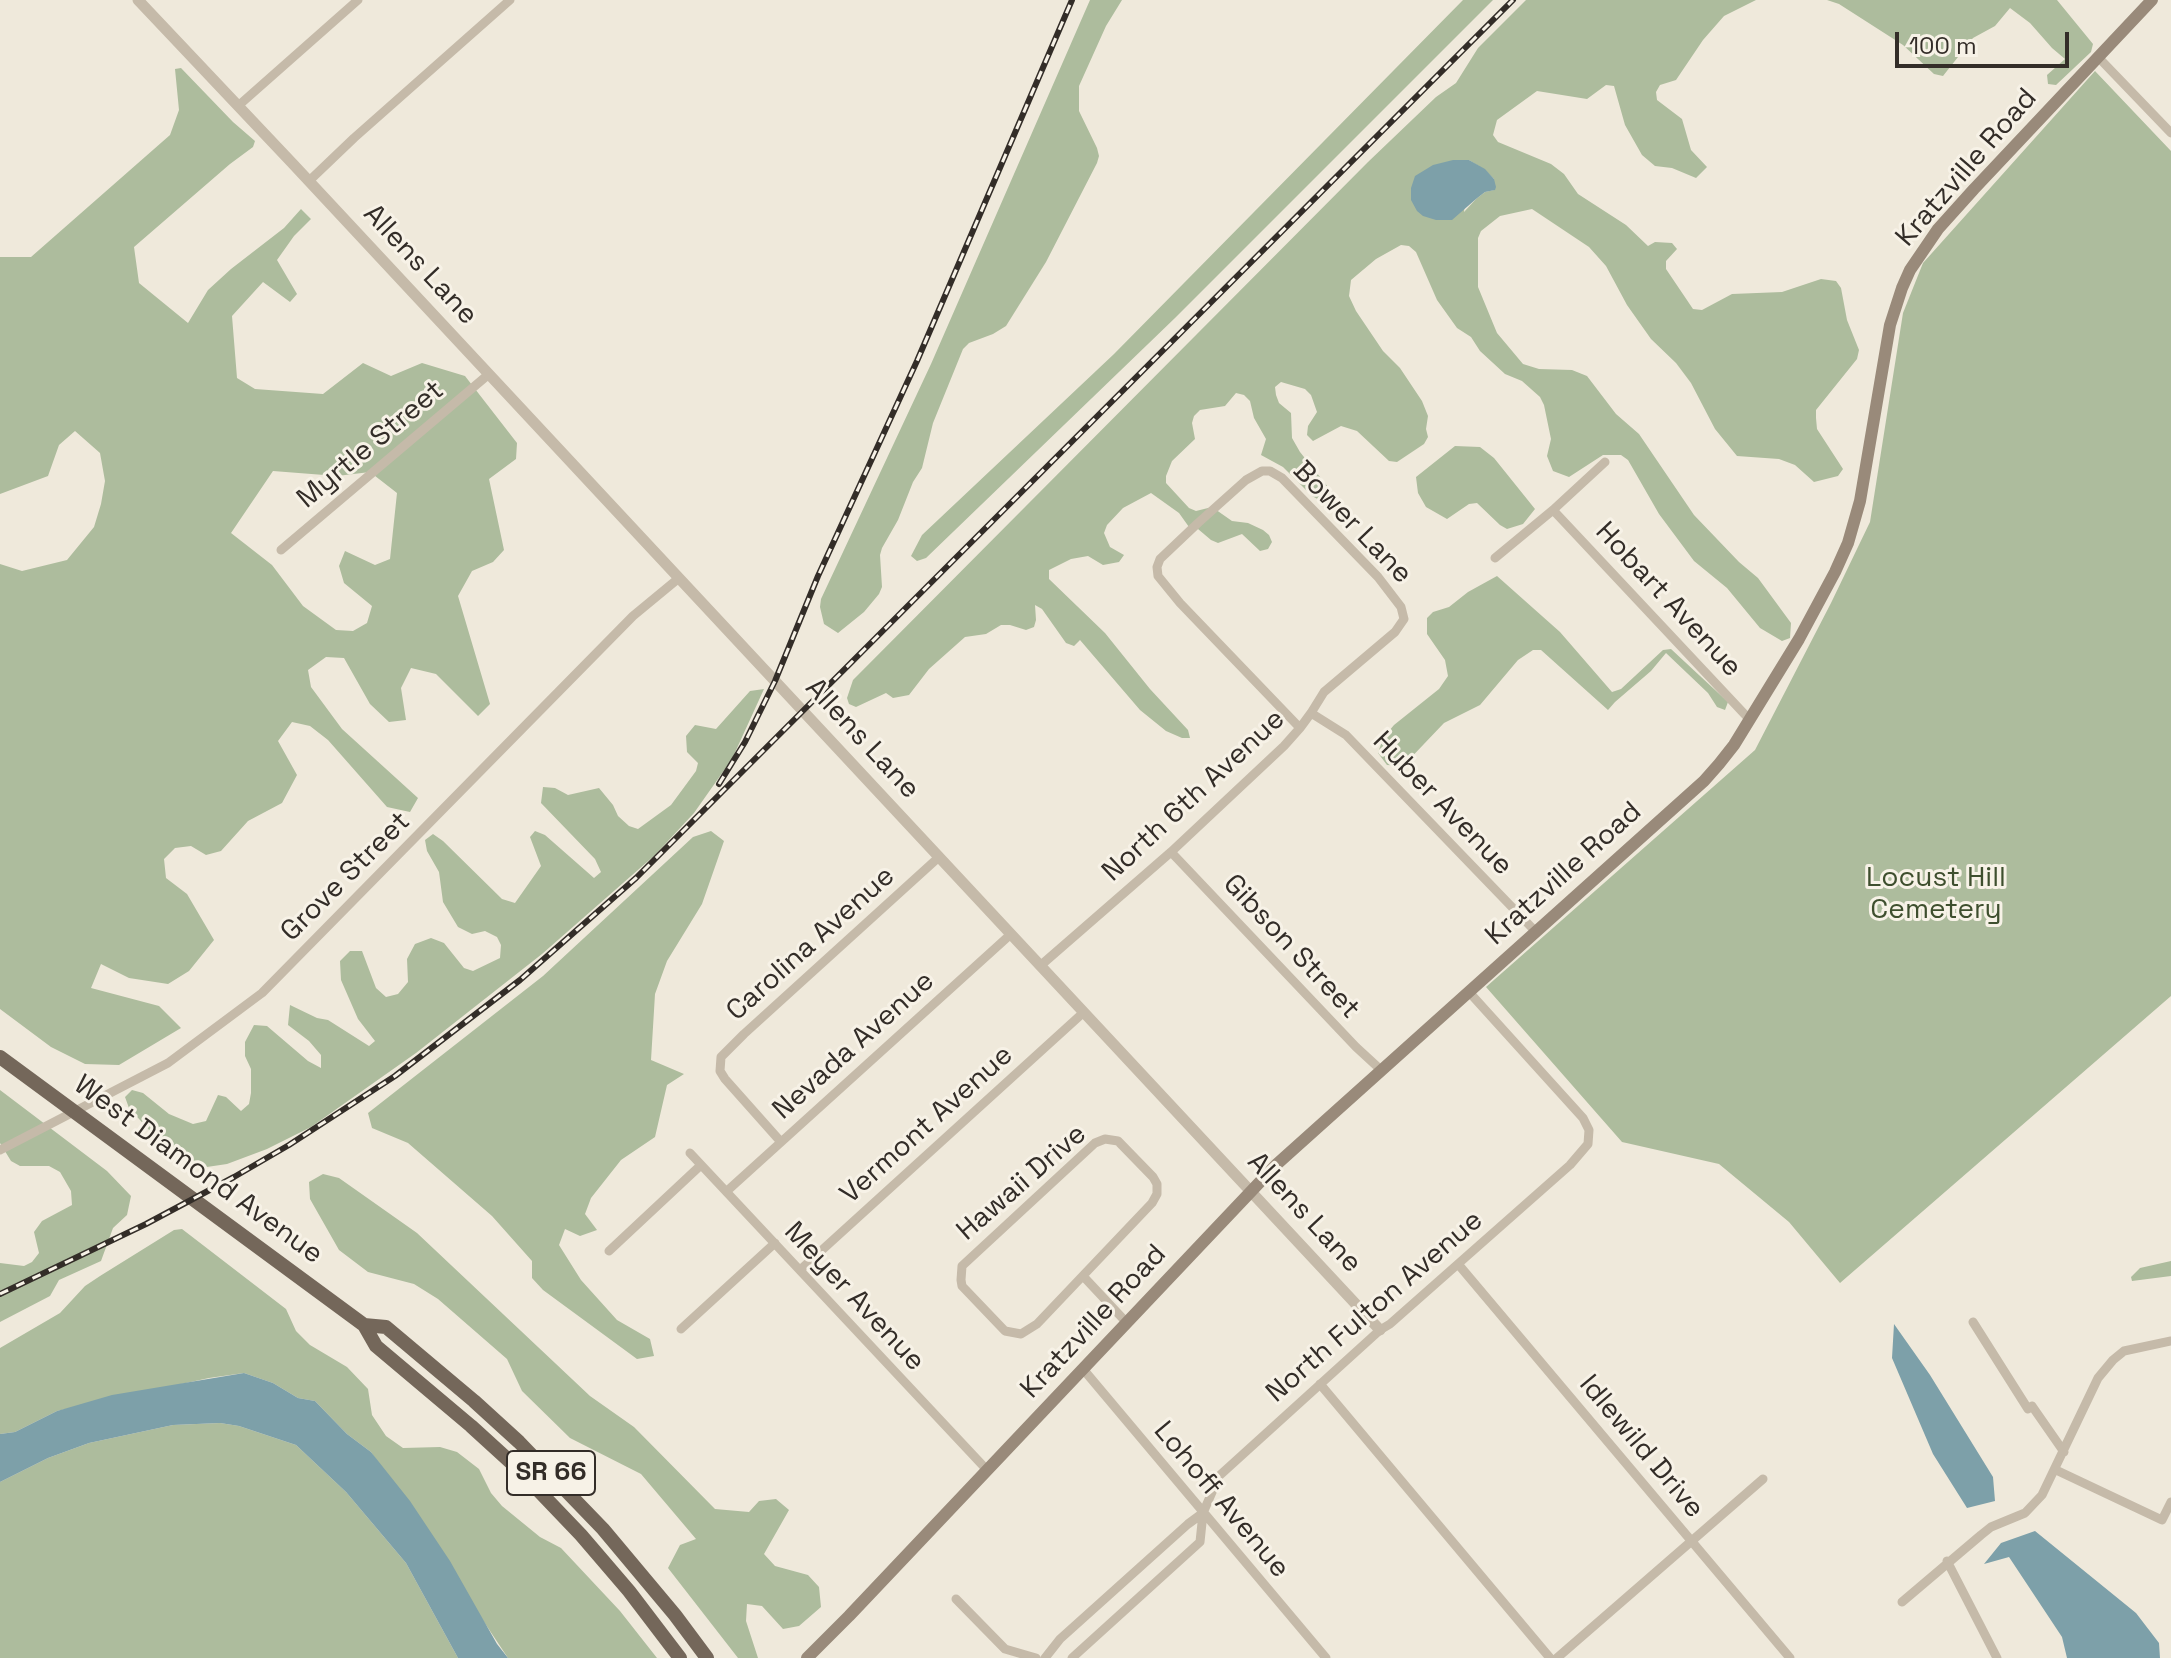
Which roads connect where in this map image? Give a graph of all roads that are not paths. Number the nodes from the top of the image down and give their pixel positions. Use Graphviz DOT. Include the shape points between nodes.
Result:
graph roads {
  1 [pos="138,0"];
  2 [pos="358,0"];
  3 [pos="510,0"];
  4 [pos="2152,0"];
  5 [pos="2098,57"];
  6 [pos="238,106"];
  7 [pos="2171,133"];
  8 [pos="309,181"];
  9 [pos="489,374"];
  10 [pos="1605,462"];
  11 [pos="1553,510"];
  12 [pos="281,550"];
  13 [pos="1495,558"];
  14 [pos="679,578"];
  15 [pos="1404,619"];
  16 [pos="1311,713"];
  17 [pos="1750,720"];
  18 [pos="1300,728"];
  19 [pos="1171,852"];
  20 [pos="939,857"];
  21 [pos="1536,932"];
  22 [pos="1011,934"];
  23 [pos="1040,966"];
  24 [pos="1469,992"];
  25 [pos="1084,1012"];
  26 [pos="0,1057"];
  27 [pos="1381,1070"];
  28 [pos="781,1142"];
  29 [pos="0,1150"];
  30 [pos="690,1153"];
  31 [pos="701,1165"];
  32 [pos="727,1191"];
  33 [pos="1252,1191"];
  34 [pos="775,1243"];
  35 [pos="609,1251"];
  36 [pos="1458,1264"];
  37 [pos="800,1270"];
  38 [pos="1083,1276"];
  39 [pos="1973,1322"];
  40 [pos="1127,1323"];
  41 [pos="364,1325"];
  42 [pos="681,1329"];
  43 [pos="1380,1330"];
  44 [pos="2171,1341"];
  45 [pos="1083,1369"];
  46 [pos="1320,1384"];
  47 [pos="2064,1452"];
  48 [pos="987,1470"];
  49 [pos="2056,1470"];
  50 [pos="1763,1479"];
  51 [pos="2171,1502"];
  52 [pos="1203,1513"];
  53 [pos="1692,1541"];
  54 [pos="1947,1561"];
  55 [pos="956,1599"];
  56 [pos="1902,1602"];
  57 [pos="1006,1654"];
  58 [pos="680,1658"];
  59 [pos="707,1658"];
  60 [pos="807,1658"];
  61 [pos="1036,1658"];
  62 [pos="1045,1658"];
  63 [pos="1072,1658"];
  64 [pos="1326,1658"];
  65 [pos="1550,1658"];
  66 [pos="1557,1658"];
  67 [pos="1790,1658"];
  68 [pos="1997,1658"];
  1 -- 6 [label="street, Allens Lane"];
  2 -- 6 [label="street"];
  3 -- 8 [label="street"];
  4 -- 5 [label="main road, Kratzville Road"];
  5 -- 7 [label="street"];
  5 -- 17 [label="main road, Kratzville Road" via="1938,229 1910,270 1890,325 1848,543"];
  6 -- 8 [label="street, Allens Lane"];
  8 -- 9 [label="street, Allens Lane"];
  9 -- 12 [label="street, Myrtle Street"];
  9 -- 14 [label="street, Allens Lane"];
  10 -- 11 [label="street"];
  11 -- 13 [label="street"];
  11 -- 17 [label="street, Hobart Avenue"];
  14 -- 20 [label="street, Allens Lane"];
  14 -- 29 [label="street, Grove Street" via="633,616 262,993 168,1063"];
  15 -- 16 [label="street, North 6th Avenue" via="1324,692"];
  15 -- 18 [label="street, Bower Lane" via="1391,592 1270,471 1257,473 1160,559 1158,573 1180,603"];
  16 -- 18 [label="street, North 6th Avenue"];
  16 -- 21 [label="street, Huber Avenue" via="1346,735"];
  17 -- 21 [label="main road, Kratzville Road" via="1704,781"];
  18 -- 19 [label="street, North 6th Avenue"];
  19 -- 23 [label="street, North 6th Avenue"];
  19 -- 27 [label="street, Gibson Street"];
  20 -- 22 [label="street, Allens Lane"];
  20 -- 28 [label="street, Carolina Avenue" via="721,1057 725,1079"];
  21 -- 24 [label="main road, Kratzville Road"];
  22 -- 23 [label="street, Allens Lane"];
  22 -- 28 [label="street, Nevada Avenue"];
  23 -- 25 [label="street, Allens Lane"];
  24 -- 27 [label="main road, Kratzville Road"];
  24 -- 36 [label="street, North Fulton Avenue" via="1589,1130 1588,1144 1570,1165"];
  25 -- 33 [label="street, Allens Lane"];
  25 -- 37 [label="street, Vermont Avenue"];
  26 -- 41 [label="main road, West Diamond Avenue / SR 66"];
  27 -- 33 [label="main road, Kratzville Road"];
  28 -- 32 [label="street, Nevada Avenue"];
  30 -- 31 [label="street, Meyer Avenue"];
  31 -- 32 [label="street, Meyer Avenue"];
  31 -- 35 [label="street"];
  32 -- 34 [label="street, Meyer Avenue"];
  33 -- 40 [label="main road, Kratzville Road"];
  33 -- 43 [label="street, Allens Lane"];
  34 -- 37 [label="street, Meyer Avenue"];
  34 -- 42 [label="street"];
  36 -- 43 [label="street, North Fulton Avenue"];
  36 -- 53 [label="street, Idlewild Drive"];
  37 -- 48 [label="street, Meyer Avenue"];
  38 -- 38 [label="street, Hawaii Drive" via="1152,1203 1158,1190 1153,1177 1114,1140 1095,1143 960,1270 967,1292 1013,1334 1029,1330"];
  38 -- 40 [label="street"];
  39 -- 47 [label="street" via="2028,1409 2032,1406"];
  40 -- 45 [label="main road, Kratzville Road"];
  41 -- 58 [label="main road, West Diamond Avenue / SR 66" via="376,1346 516,1467 629,1591"];
  41 -- 59 [label="main road, West Diamond Avenue / SR 66" via="386,1327 519,1442 603,1529"];
  43 -- 46 [label="street, North Fulton Avenue"];
  44 -- 47 [label="street" via="2124,1351 2113,1360 2098,1378"];
  45 -- 48 [label="main road, Kratzville Road"];
  45 -- 52 [label="street, Lohoff Avenue"];
  46 -- 52 [label="street, North Fulton Avenue" via="1219,1476"];
  46 -- 65 [label="street"];
  47 -- 49 [label="street"];
  48 -- 60 [label="main road, Kratzville Road"];
  49 -- 51 [label="street" via="2162,1520"];
  49 -- 54 [label="street" via="2031,1508 1991,1527"];
  50 -- 53 [label="street"];
  52 -- 62 [label="street"];
  52 -- 63 [label="street, North Fulton Avenue" via="1200,1542"];
  52 -- 64 [label="street, Lohoff Avenue"];
  53 -- 66 [label="street"];
  53 -- 67 [label="street, Idlewild Drive"];
  54 -- 56 [label="street"];
  54 -- 68 [label="street"];
  55 -- 57 [label="street"];
  57 -- 61 [label="street"];
}
